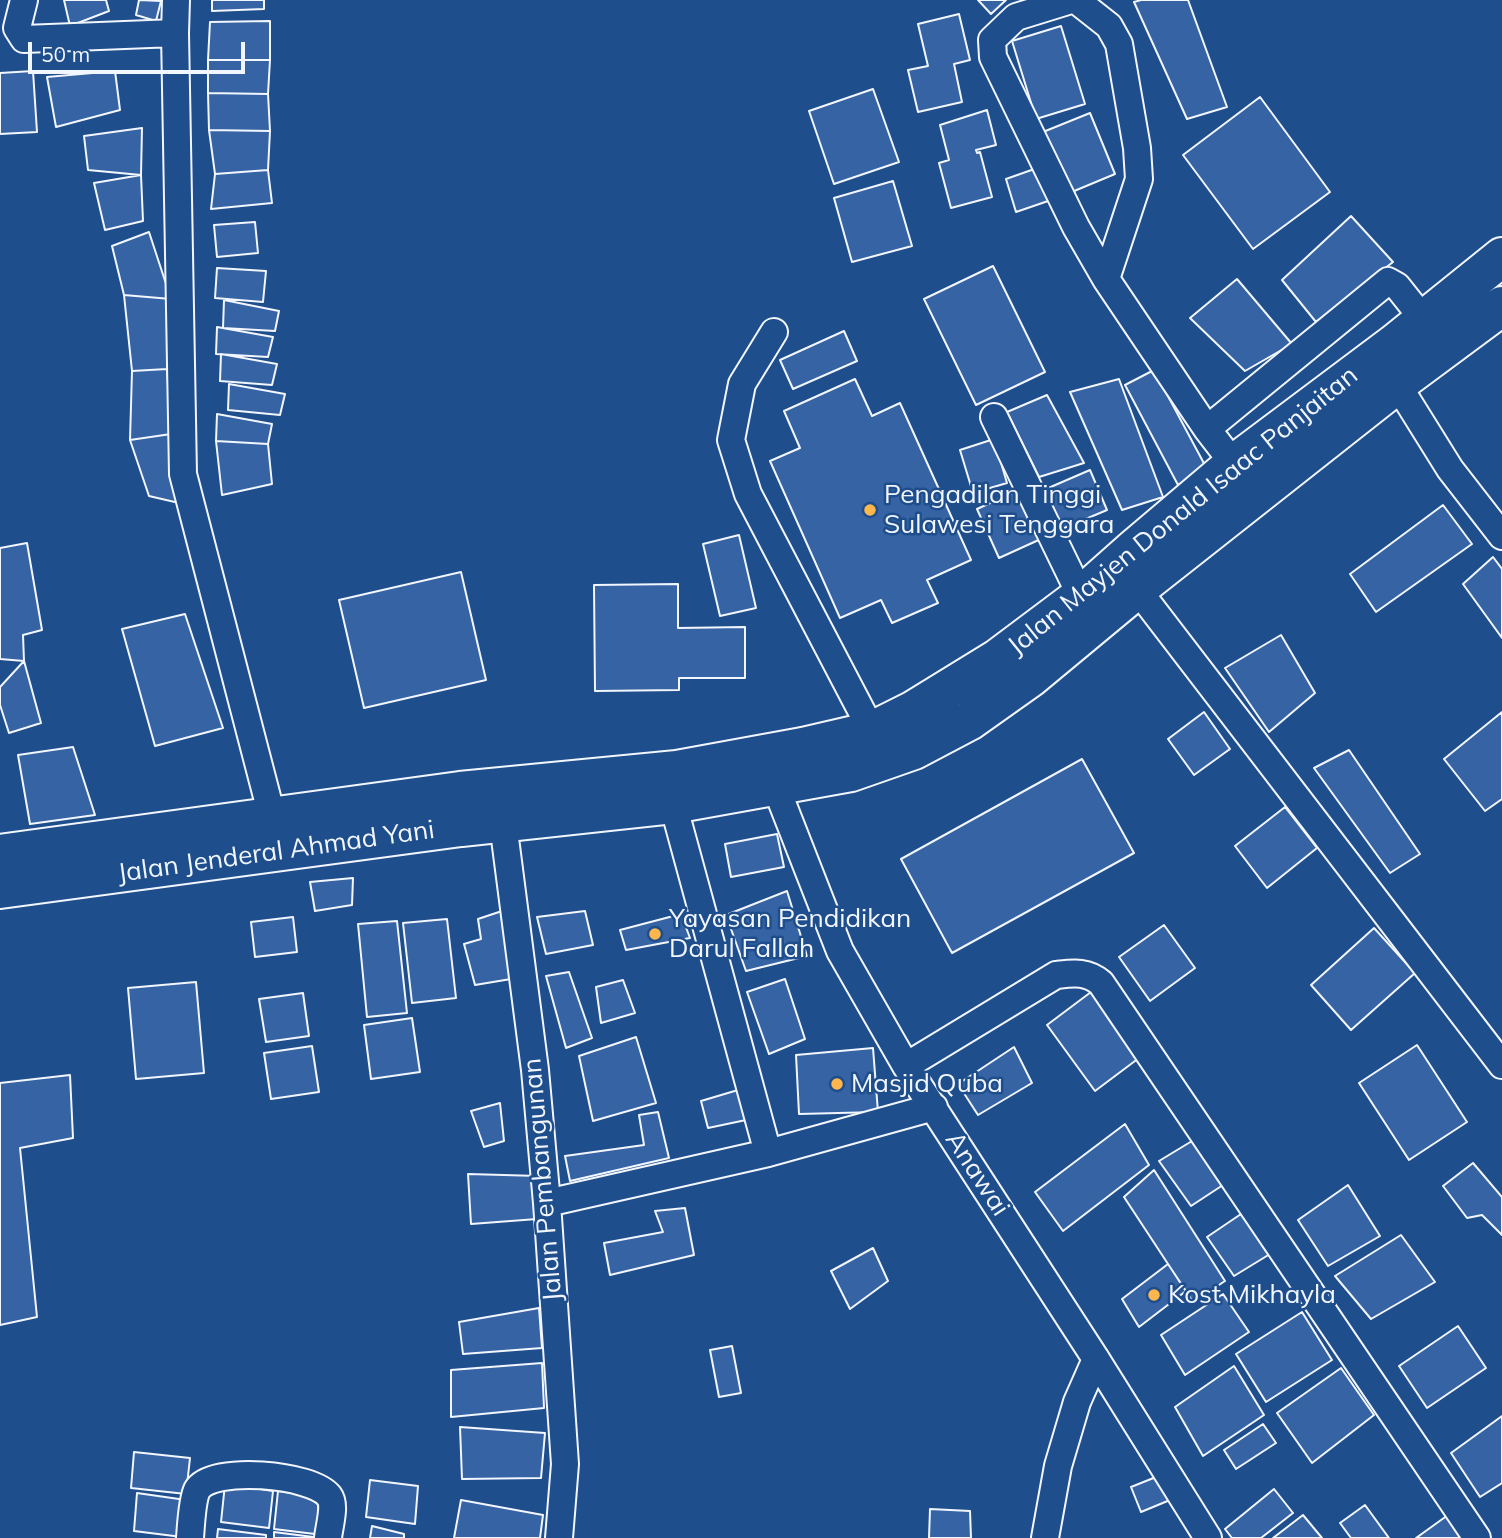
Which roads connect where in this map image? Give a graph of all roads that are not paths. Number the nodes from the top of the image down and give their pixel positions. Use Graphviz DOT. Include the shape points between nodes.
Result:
graph roads {
  1 [pos="24,0"];
  2 [pos="176,0"];
  3 [pos="1071,0"];
  4 [pos="1076,0"];
  5 [pos="175,33"];
  6 [pos="1502,257"];
  7 [pos="1107,279"];
  8 [pos="1502,306"];
  9 [pos="1424,320"];
  10 [pos="774,332"];
  11 [pos="1397,384"];
  12 [pos="994,417"];
  13 [pos="1207,429"];
  14 [pos="1234,464"];
  15 [pos="1502,536"];
  16 [pos="1136,589"];
  17 [pos="1081,596"];
  18 [pos="872,731"];
  19 [pos="769,771"];
  20 [pos="600,795"];
  21 [pos="552,800"];
  22 [pos="673,804"];
  23 [pos="272,816"];
  24 [pos="503,823"];
  25 [pos="0,854"];
  26 [pos="0,889"];
  27 [pos="1502,1065"];
  28 [pos="906,1066"];
  29 [pos="934,1107"];
  30 [pos="768,1153"];
  31 [pos="547,1203"];
  32 [pos="1096,1359"];
  33 [pos="190,1538"];
  34 [pos="328,1538"];
  35 [pos="559,1538"];
  36 [pos="1045,1538"];
  37 [pos="1208,1538"];
  38 [pos="1477,1538"];
  1 -- 5 [label="street" via="17,28 24,39"];
  2 -- 5 [label="street"];
  3 -- 7 [label="street" via="1016,17 992,40 993,57 1076,227"];
  4 -- 7 [label="street" via="1109,26 1119,44 1138,148 1139,179"];
  5 -- 23 [label="street" via="183,474"];
  6 -- 9 [label="highway, Jalan Mayjen Donald Isaac Panjaitan"];
  7 -- 13 [label="street"];
  8 -- 11 [label="highway, Jalan Mayjen Donald Isaac Panjaitan"];
  9 -- 13 [label="street" via="1388,281"];
  9 -- 14 [label="highway, Jalan Mayjen Donald Isaac Panjaitan"];
  10 -- 18 [label="street" via="742,384 731,440 748,494"];
  11 -- 15 [label="street" via="1450,469"];
  11 -- 16 [label="highway, Jalan Mayjen Donald Isaac Panjaitan"];
  12 -- 17 [label="street"];
  13 -- 14 [label="street"];
  14 -- 17 [label="highway, Jalan Mayjen Donald Isaac Panjaitan"];
  16 -- 19 [label="highway, Jalan Mayjen Donald Isaac Panjaitan" via="1031,677 969,721 914,750 851,772"];
  16 -- 27 [label="street"];
  17 -- 18 [label="highway, Jalan Mayjen Donald Isaac Panjaitan" via="997,659"];
  18 -- 19 [label="highway, Jalan Mayjen Donald Isaac Panjaitan"];
  19 -- 20 [label="highway, Jalan Mayjen Donald Isaac Panjaitan" via="677,770"];
  19 -- 22 [label="highway, Jalan Mayjen Donald Isaac Panjaitan" via="735,792"];
  19 -- 28 [label="street, Anawai" via="840,951"];
  20 -- 21 [label="highway"];
  20 -- 22 [label="highway, Jalan Mayjen Donald Isaac Panjaitan"];
  21 -- 23 [label="highway, Jalan Jenderal Ahmad Yani" via="460,791"];
  21 -- 24 [label="highway, Jalan Jenderal Ahmad Yani"];
  22 -- 30 [label="street"];
  23 -- 25 [label="highway, Jalan Jenderal Ahmad Yani"];
  24 -- 26 [label="highway, Jalan Jenderal Ahmad Yani"];
  24 -- 31 [label="street, Jalan Pembangunan"];
  28 -- 29 [label="street, Anawai"];
  28 -- 38 [label="street" via="1056,975 1092,976 1101,983"];
  29 -- 30 [label="street"];
  29 -- 32 [label="street, Anawai"];
  30 -- 31 [label="street"];
  31 -- 35 [label="street, Jalan Pembangunan" via="565,1464"];
  32 -- 36 [label="street" via="1069,1427"];
  32 -- 37 [label="street, Anawai"];
  33 -- 34 [label="street" via="196,1491 206,1481 257,1475 318,1486 330,1497 332,1506"];
}
